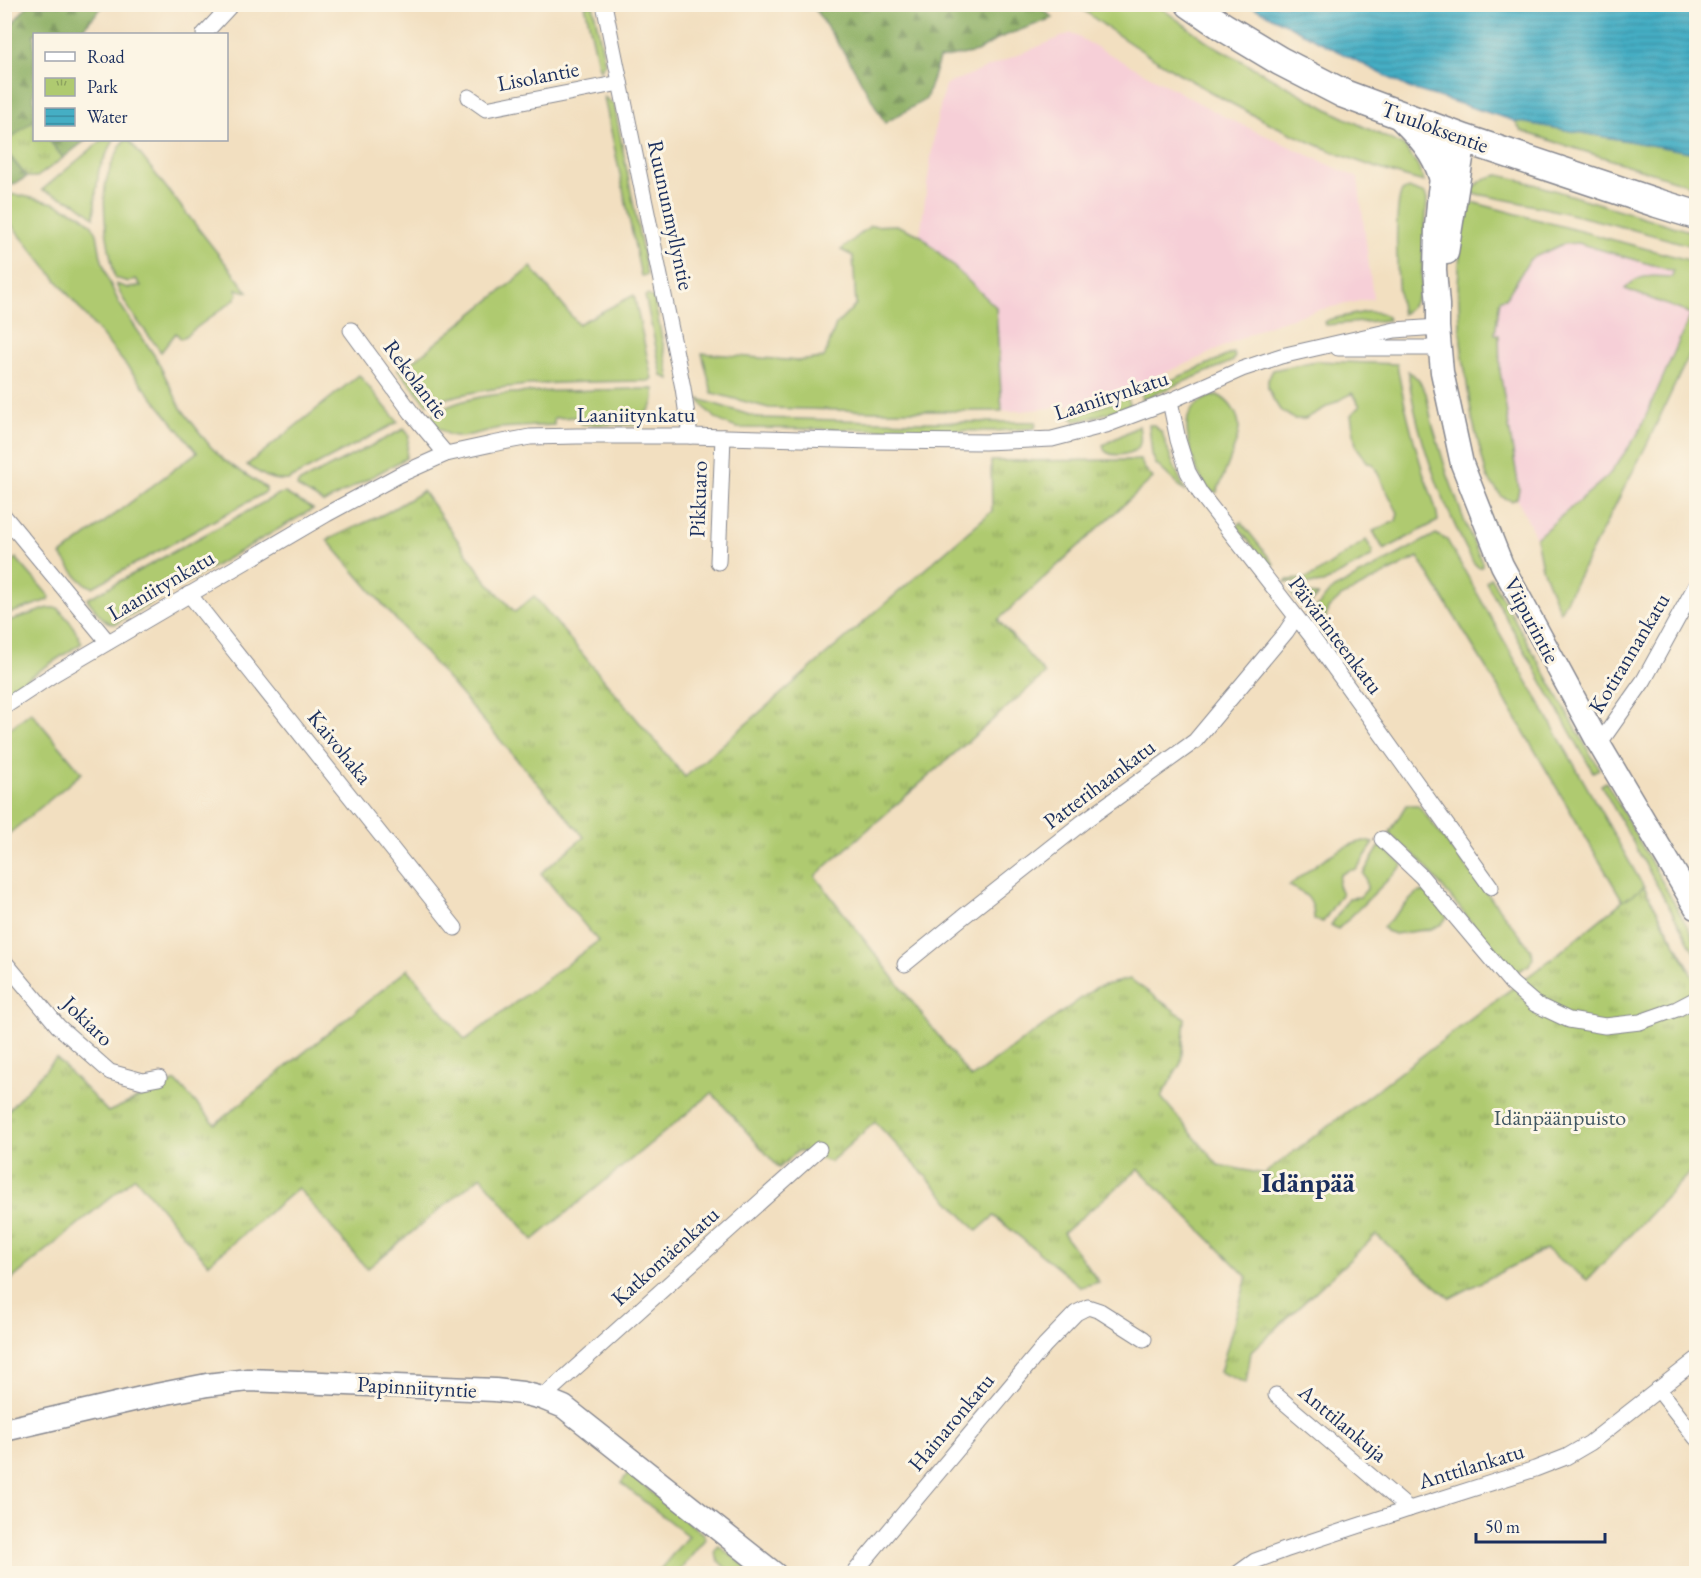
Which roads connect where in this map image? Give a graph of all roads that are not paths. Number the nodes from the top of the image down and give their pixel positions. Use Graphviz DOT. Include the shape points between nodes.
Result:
graph roads {
  1 [pos="232,4"];
  2 [pos="604,4"];
  3 [pos="1190,4"];
  4 [pos="205,33"];
  5 [pos="620,83"];
  6 [pos="469,97"];
  7 [pos="1393,112"];
  8 [pos="1456,136"];
  9 [pos="1441,178"];
  10 [pos="1696,215"];
  11 [pos="1438,327"];
  12 [pos="351,330"];
  13 [pos="1320,347"];
  14 [pos="1170,401"];
  15 [pos="690,436"];
  16 [pos="723,437"];
  17 [pos="446,454"];
  18 [pos="4,516"];
  19 [pos="718,562"];
  20 [pos="1696,585"];
  21 [pos="189,594"];
  22 [pos="1296,617"];
  23 [pos="108,642"];
  24 [pos="4,708"];
  25 [pos="1599,744"];
  26 [pos="1382,839"];
  27 [pos="1491,886"];
  28 [pos="1696,908"];
  29 [pos="455,928"];
  30 [pos="4,961"];
  31 [pos="905,964"];
  32 [pos="1696,999"];
  33 [pos="159,1078"];
  34 [pos="819,1149"];
  35 [pos="1144,1339"];
  36 [pos="1696,1360"];
  37 [pos="1658,1389"];
  38 [pos="1276,1395"];
  39 [pos="542,1398"];
  40 [pos="6,1426"];
  41 [pos="1696,1438"];
  42 [pos="1409,1509"];
  43 [pos="775,1574"];
  44 [pos="853,1574"];
  45 [pos="1237,1574"];
  1 -- 4 [label="street"];
  2 -- 5 [label="street, Ruununmyllyntie"];
  3 -- 7 [label="highway, Tuuloksentie" via="1280,61 1344,94"];
  5 -- 6 [label="street, Lisolantie" via="486,109"];
  5 -- 15 [label="street, Ruununmyllyntie"];
  7 -- 8 [label="highway, Tuuloksentie"];
  7 -- 9 [label="main road" via="1422,141"];
  8 -- 9 [label="main road, Viipurintie"];
  8 -- 10 [label="highway, Tuuloksentie"];
  8 -- 11 [label="main road, Viipurintie" via="1460,179"];
  9 -- 11 [label="main road, Viipurintie" via="1435,270"];
  11 -- 13 [label="street, Laaniitynkatu" via="1395,330"];
  11 -- 13 [label="street, Laaniitynkatu" via="1384,349"];
  11 -- 25 [label="main road, Viipurintie" via="1442,372 1462,464 1483,519 1502,565"];
  12 -- 17 [label="street, Rekolantie"];
  13 -- 14 [label="street, Laaniitynkatu" via="1250,366"];
  14 -- 16 [label="street, Laaniitynkatu" via="1106,425 1052,439 985,442"];
  14 -- 22 [label="street, Päivärinteenkatu" via="1188,472 1200,493"];
  15 -- 16 [label="street, Laaniitynkatu"];
  15 -- 17 [label="street, Laaniitynkatu" via="530,437"];
  16 -- 19 [label="street, Pikkuaro"];
  17 -- 21 [label="street, Laaniitynkatu" via="399,475"];
  18 -- 23 [label="street"];
  20 -- 25 [label="street, Kotirannankatu" via="1644,680"];
  21 -- 23 [label="street, Laaniitynkatu"];
  21 -- 29 [label="street, Kaivohaka"];
  22 -- 27 [label="street, Päivärinteenkatu"];
  22 -- 31 [label="street, Patterihaankatu" via="1195,741 1083,822"];
  23 -- 24 [label="street, Laaniitynkatu"];
  25 -- 28 [label="main road, Viipurintie"];
  26 -- 32 [label="street" via="1421,876 1512,984 1535,1004 1569,1020 1605,1026 1640,1022"];
  30 -- 33 [label="street, Jokiaro" via="58,1026 110,1072 143,1081"];
  34 -- 39 [label="street, Katkomäenkatu"];
  35 -- 44 [label="street, Hainaronkatu" via="1100,1311 1088,1307 1076,1313"];
  36 -- 37 [label="street, Anttilankatu"];
  37 -- 41 [label="street"];
  37 -- 42 [label="street, Anttilankatu" via="1590,1443 1566,1457"];
  38 -- 42 [label="street, Anttilankuja"];
  39 -- 40 [label="main road, Papinniityntie" via="495,1390 248,1380"];
  39 -- 43 [label="main road, Papinniityntie" via="564,1407"];
  42 -- 45 [label="street, Anttilankatu" via="1255,1561"];
}
